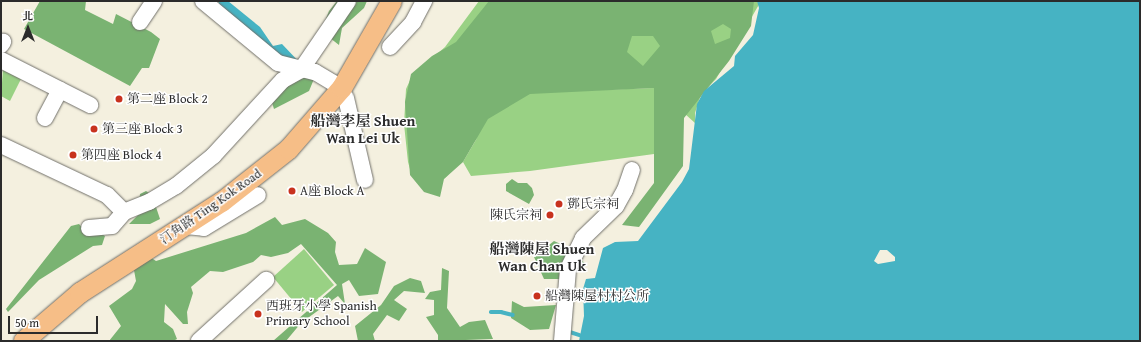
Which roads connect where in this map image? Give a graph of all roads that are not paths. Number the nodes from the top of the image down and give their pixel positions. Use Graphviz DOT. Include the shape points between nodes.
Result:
graph roads {
  1 [pos="154,1"];
  2 [pos="203,1"];
  3 [pos="348,1"];
  4 [pos="392,1"];
  5 [pos="424,1"];
  6 [pos="140,22"];
  7 [pos="390,47"];
  8 [pos="1,60"];
  9 [pos="301,70"];
  10 [pos="60,90"];
  11 [pos="344,93"];
  12 [pos="90,105"];
  13 [pos="45,118"];
  14 [pos="1,145"];
  15 [pos="632,170"];
  16 [pos="365,180"];
  17 [pos="258,195"];
  18 [pos="124,212"];
  19 [pos="186,226"];
  20 [pos="89,228"];
  21 [pos="266,280"];
  22 [pos="24,341"];
  23 [pos="199,341"];
  24 [pos="562,341"];
  1 -- 6 [label="street"];
  2 -- 9 [label="street" via="278,63"];
  3 -- 9 [label="street"];
  4 -- 11 [label="main road, 汀角路 Ting Kok Road"];
  5 -- 7 [label="street" via="413,22"];
  8 -- 10 [label="street"];
  9 -- 11 [label="street" via="315,72"];
  9 -- 18 [label="street" via="283,80 214,156 181,183 149,202"];
  10 -- 12 [label="street"];
  10 -- 13 [label="street"];
  11 -- 16 [label="street"];
  11 -- 19 [label="main road, 汀角路 Ting Kok Road" via="289,149 259,175"];
  14 -- 18 [label="street" via="107,195"];
  15 -- 24 [label="street" via="616,206 583,238 568,269"];
  17 -- 19 [label="street" via="204,228"];
  18 -- 20 [label="street" via="112,226"];
  19 -- 22 [label="main road, 汀角路 Ting Kok Road" via="107,274 52,315"];
  21 -- 23 [label="street"];
}
